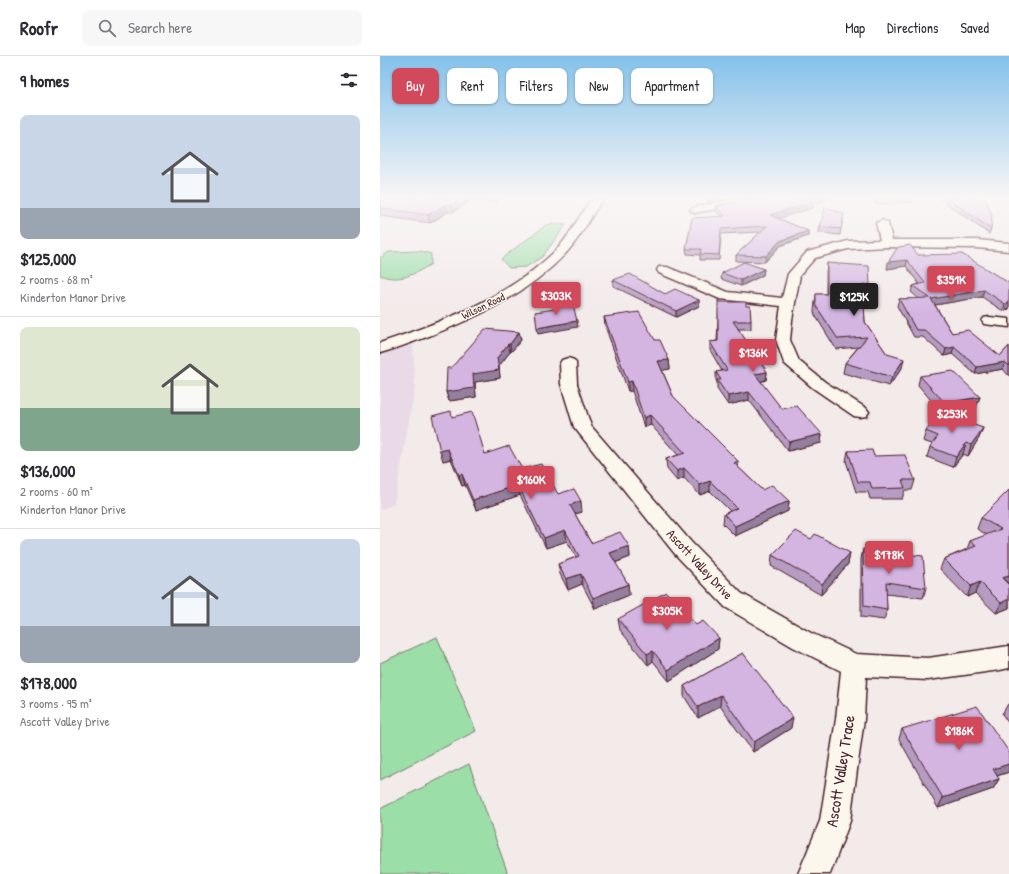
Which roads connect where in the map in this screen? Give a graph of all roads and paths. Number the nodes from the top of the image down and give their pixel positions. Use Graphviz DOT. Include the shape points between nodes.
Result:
graph roads {
  1 [pos="572,237"];
  2 [pos="886,237"];
  3 [pos="887,243"];
  4 [pos="1009,247"];
  5 [pos="663,270"];
  6 [pos="788,303"];
  7 [pos="989,321"];
  8 [pos="1009,323"];
  9 [pos="380,348"];
  10 [pos="568,363"];
  11 [pos="860,412"];
  12 [pos="1009,657"];
  13 [pos="854,664"];
  14 [pos="814,874"];
  1 -- 9 [label="street, Wilson Road" via="549,264 523,285 432,330"];
  2 -- 3 [label="street"];
  3 -- 4 [label="street"];
  3 -- 6 [label="street" via="848,245 811,255 794,274"];
  5 -- 6 [label="street" via="725,296"];
  6 -- 11 [label="street" via="783,340 792,363 819,386"];
  7 -- 8 [label="street"];
  10 -- 13 [label="street, Ascott Valley Drive" via="569,384 583,427 683,548 733,600 802,640"];
  12 -- 13 [label="street, Ascott Valley Drive" via="928,669"];
  13 -- 14 [label="street, Ascott Valley Trace" via="850,719 835,821"];
}
